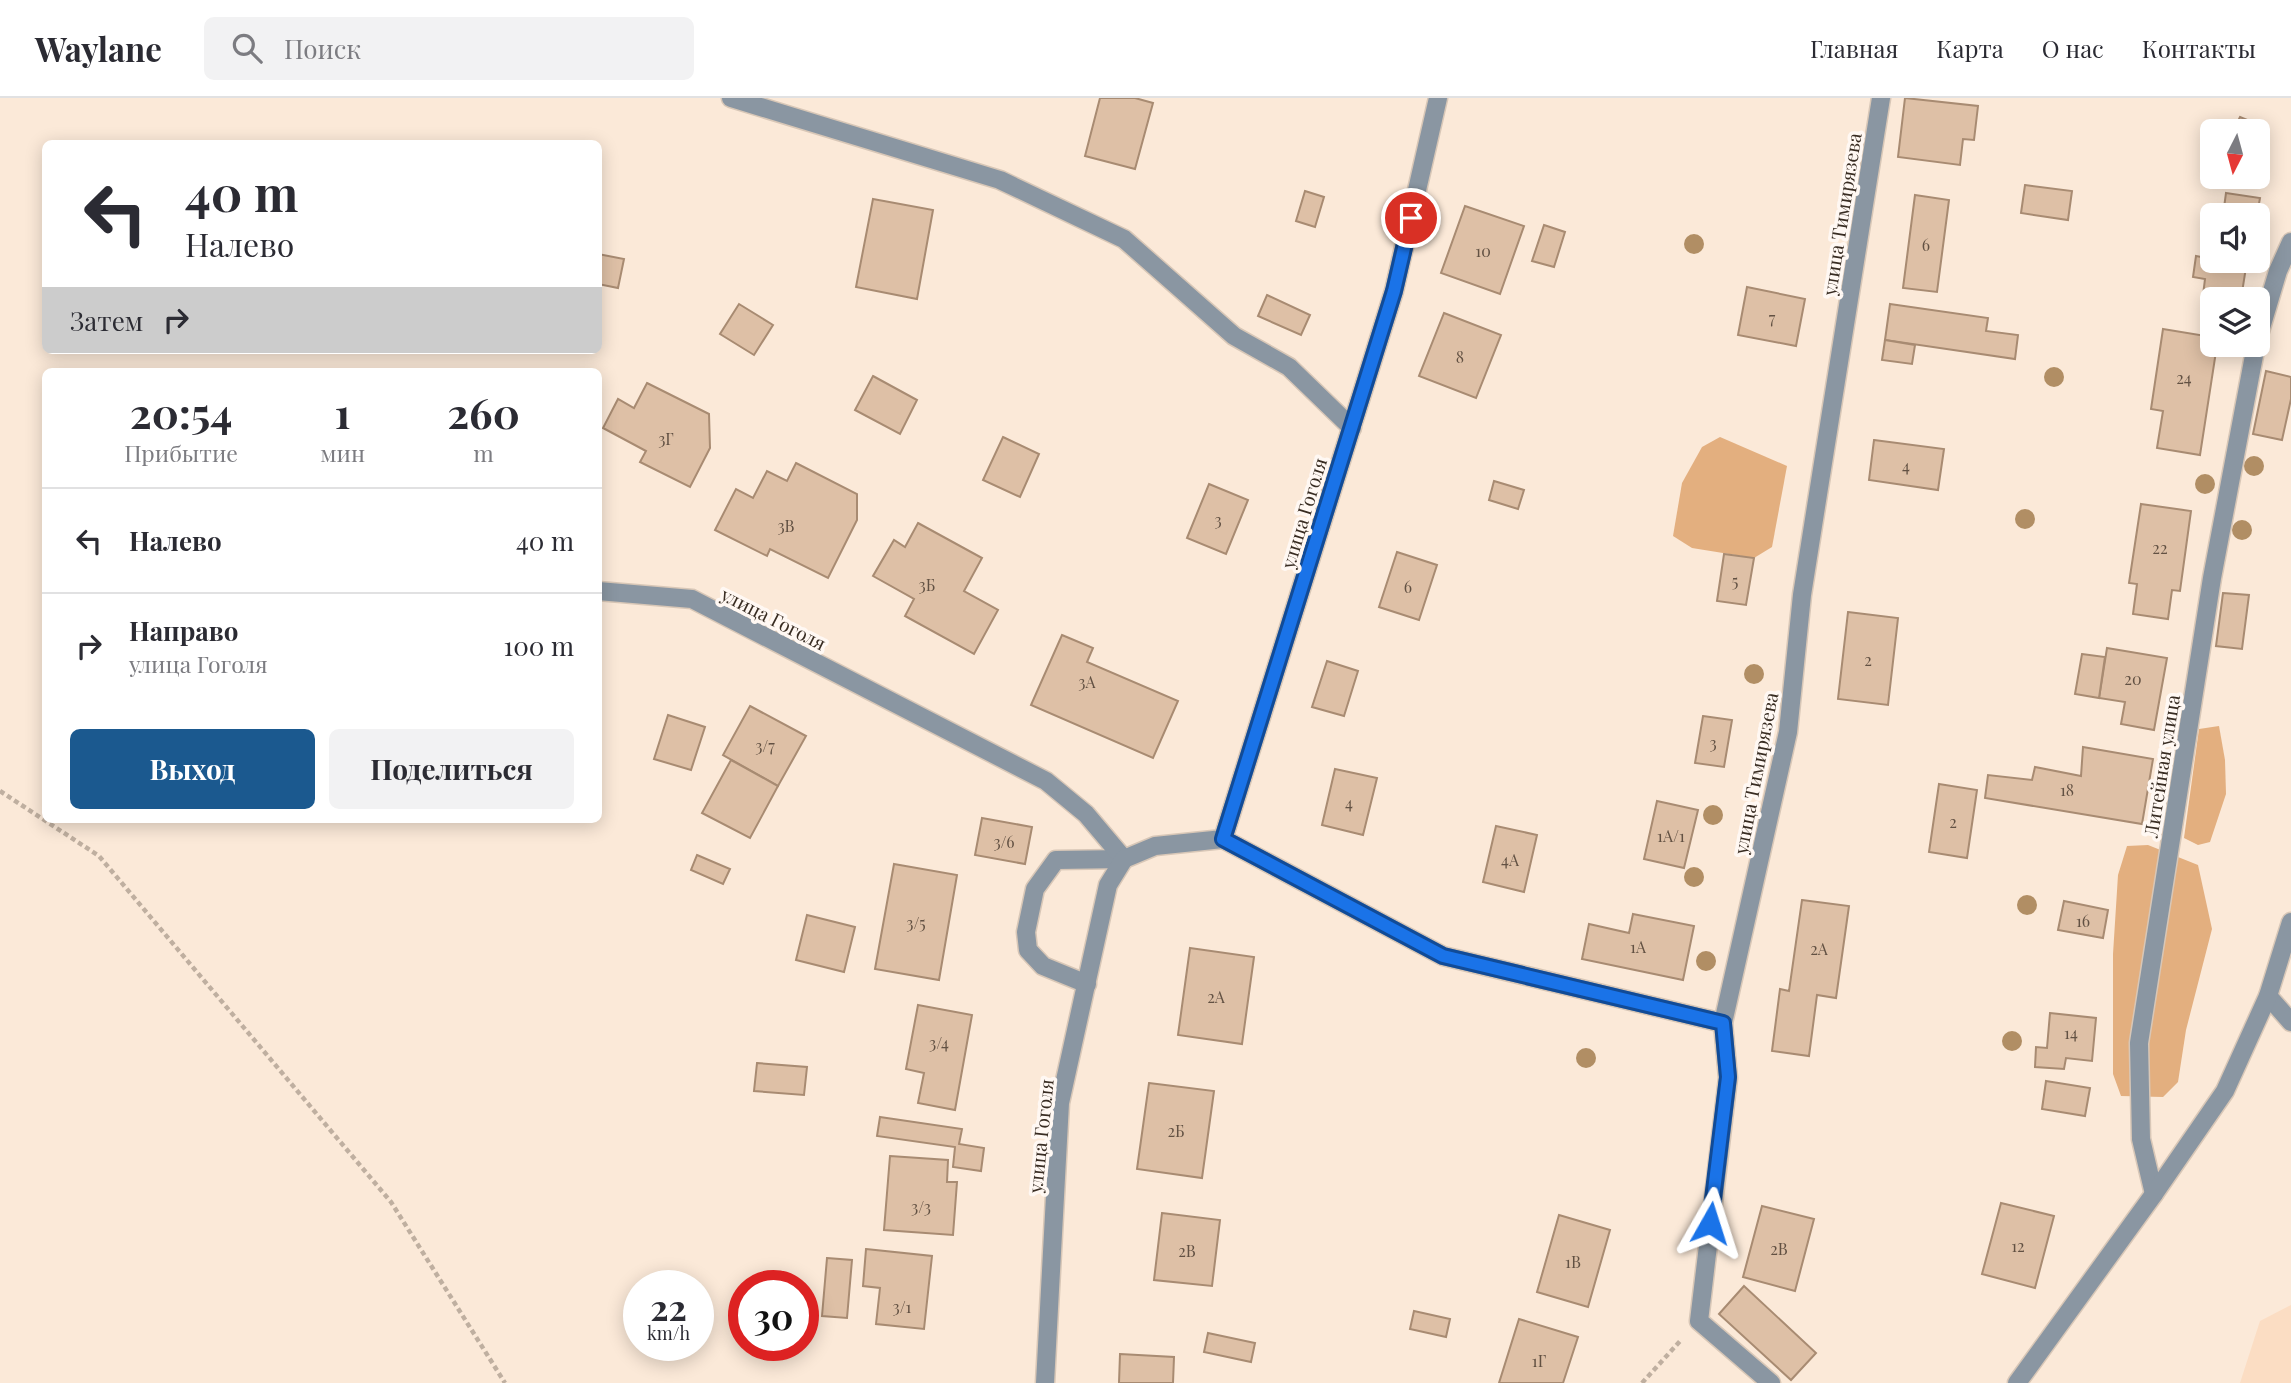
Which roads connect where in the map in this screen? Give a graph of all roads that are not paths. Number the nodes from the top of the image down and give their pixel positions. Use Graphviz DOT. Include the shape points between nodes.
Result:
graph roads {
  1 [pos="731,98"];
  2 [pos="1438,98"];
  3 [pos="1881,98"];
  4 [pos="2291,242"];
  5 [pos="2270,298"];
  6 [pos="2254,357"];
  7 [pos="1352,428"];
  8 [pos="602,591"];
  9 [pos="1223,839"];
  10 [pos="1124,859"];
  11 [pos="2291,922"];
  12 [pos="1087,984"];
  13 [pos="2268,996"];
  14 [pos="2291,1022"];
  15 [pos="1723,1023"];
  16 [pos="2154,1194"];
  17 [pos="1045,1383"];
  18 [pos="1771,1383"];
  19 [pos="2017,1383"];
  1 -- 7 [label="street" via="1000,180 1124,239 1234,336 1289,367"];
  2 -- 7 [label="street, улица Гоголя" via="1394,291"];
  3 -- 15 [label="street, улица Тимирязева" via="1802,595 1788,732"];
  4 -- 5 [label="street"];
  6 -- 16 [label="street, Литейная улица" via="2212,578 2139,1043 2141,1139"];
  7 -- 9 [label="street, улица Гоголя"];
  8 -- 10 [label="street, улица Гоголя" via="692,599 1046,781 1086,814"];
  9 -- 10 [label="street" via="1154,846"];
  9 -- 15 [label="street" via="1443,956"];
  10 -- 12 [label="street, улица Гоголя" via="1108,885"];
  10 -- 12 [label="street" via="1056,860 1035,889 1026,932 1028,950 1042,966"];
  11 -- 13 [label="street"];
  12 -- 17 [label="street, улица Гоголя" via="1060,1103"];
  13 -- 14 [label="street"];
  13 -- 16 [label="street" via="2225,1091"];
  15 -- 18 [label="street, улица Тимирязева" via="1728,1077 1699,1321"];
  16 -- 19 [label="street"];
}
